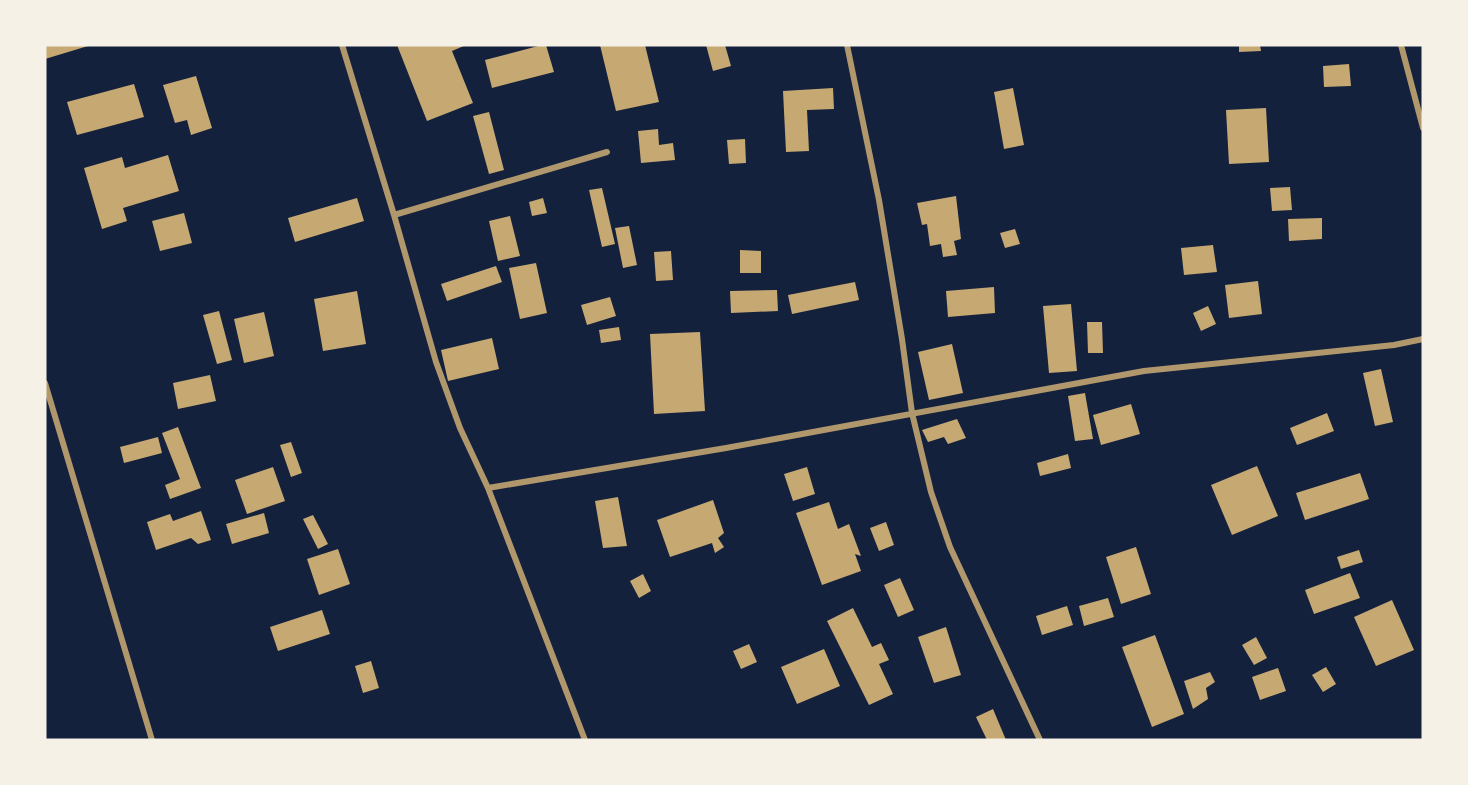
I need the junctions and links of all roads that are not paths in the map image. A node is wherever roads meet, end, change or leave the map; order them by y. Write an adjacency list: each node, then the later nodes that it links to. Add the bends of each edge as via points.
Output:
1 (342, 45): 6 (street)
2 (847, 45): 9 (street, via 879,200)
3 (1401, 45): 4 (street)
4 (1423, 128)
5 (607, 152): 6 (street)
6 (394, 215): 10 (street, via 436,362)
7 (1423, 339): 9 (street, via 1144,371)
8 (45, 383): 11 (street)
9 (912, 413): 10 (street); 13 (street, via 931,492 950,547)
10 (488, 488): 12 (street)
11 (152, 740)
12 (585, 740)
13 (1041, 740)

